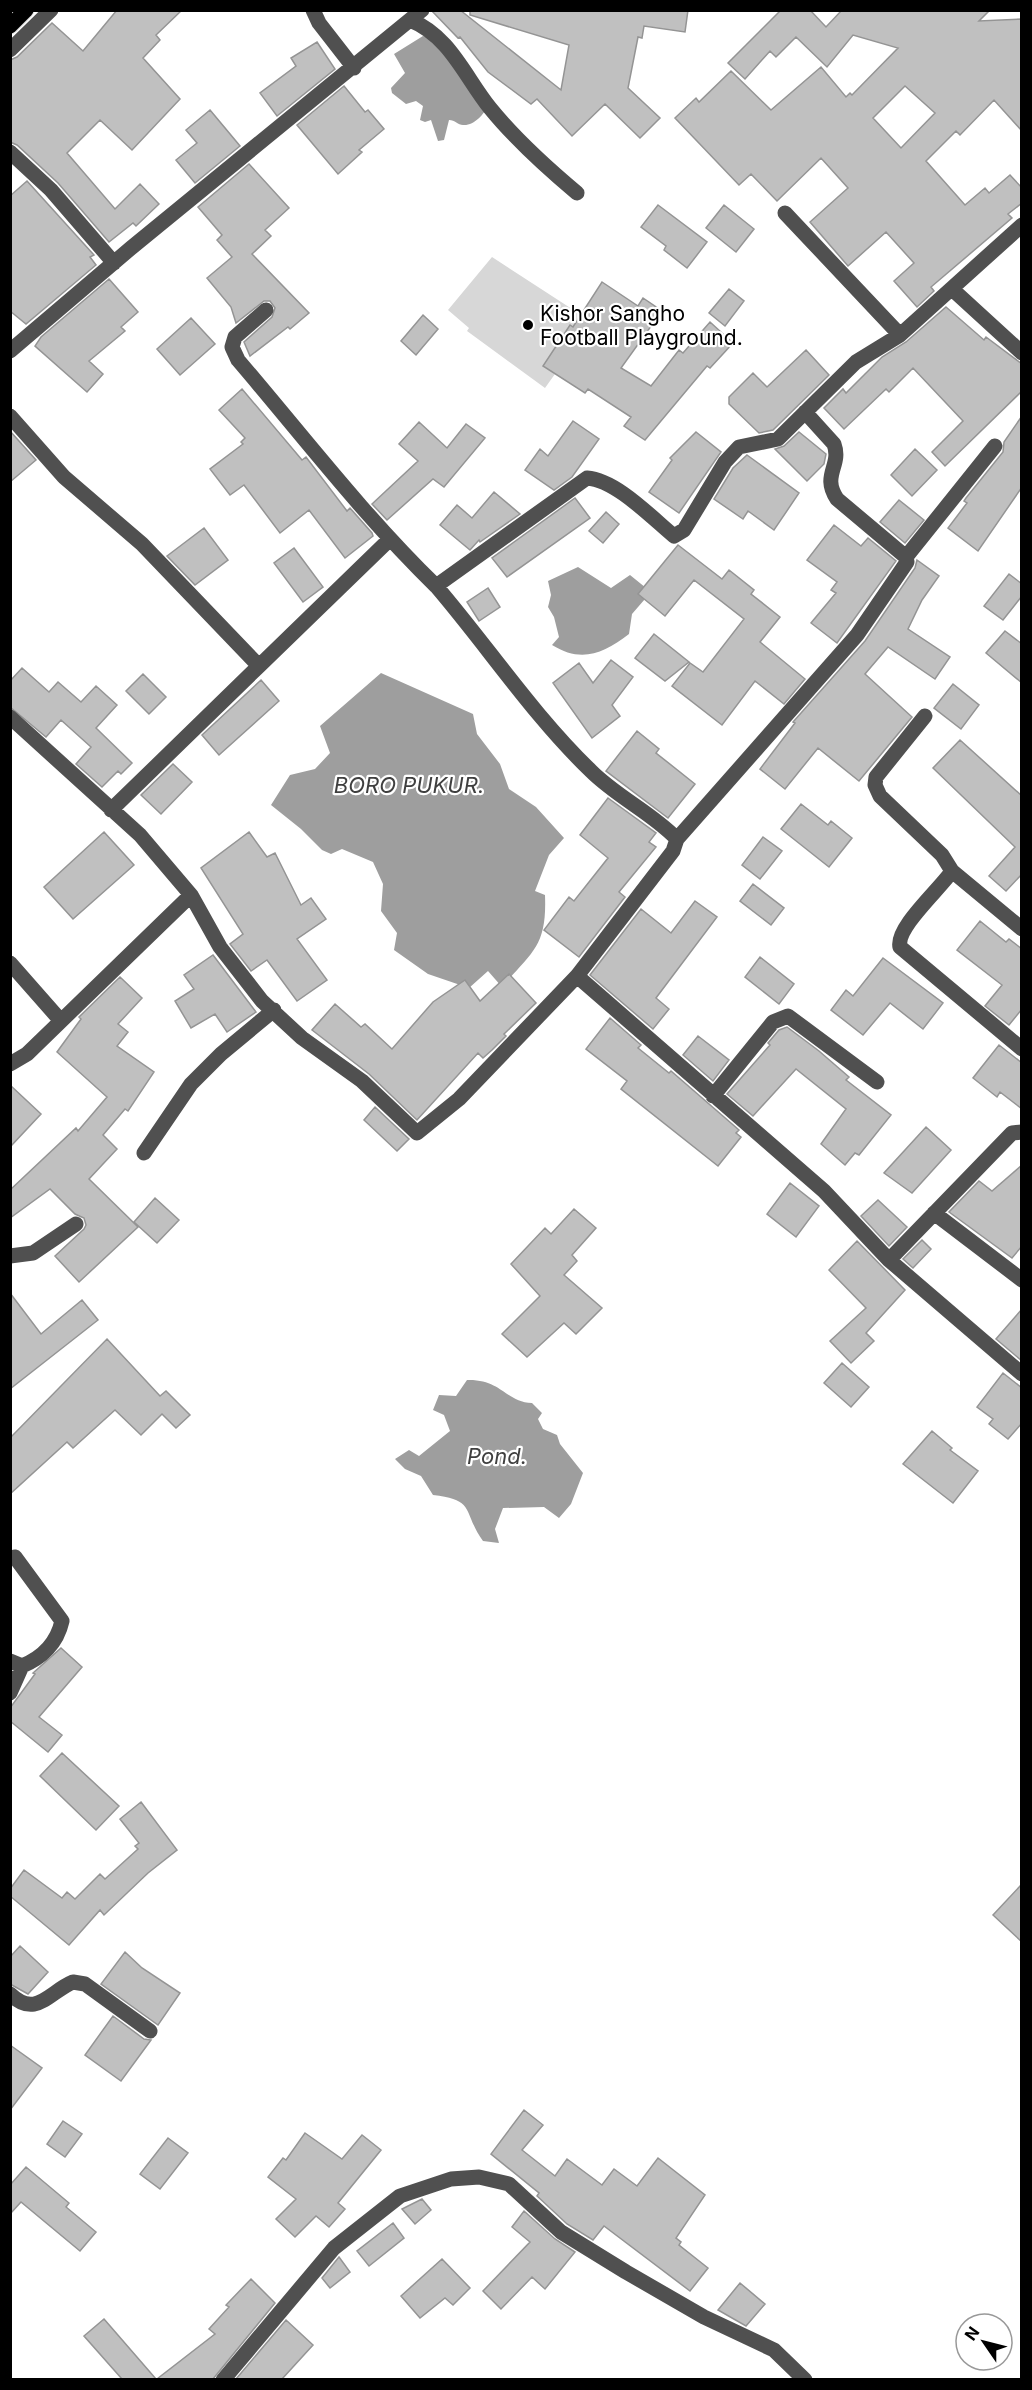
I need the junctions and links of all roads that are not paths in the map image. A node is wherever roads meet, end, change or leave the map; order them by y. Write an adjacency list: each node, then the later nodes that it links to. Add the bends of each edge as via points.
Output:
1 (27, 10): 5 (main road)
2 (51, 10): 6 (street)
3 (313, 10): 7 (street)
4 (416, 15): 7 (street); 9 (street, via 458,60 506,126)
5 (10, 26)
6 (10, 50)
7 (354, 68): 12 (street)
8 (10, 152): 12 (street, via 51,190)
9 (577, 193)
10 (784, 213): 15 (street)
11 (1022, 225): 13 (street)
12 (114, 262): 16 (street)
13 (952, 289): 15 (street); 17 (street)
14 (266, 310): 21 (street, via 235,337 232,347 237,360)
15 (900, 335): 18 (street, via 856,362)
16 (10, 351)
17 (1022, 353)
18 (805, 412): 22 (street, via 837,451 830,489); 23 (street, via 778,439 739,447 725,462 684,530 674,536 612,486 601,479 587,478)
19 (10, 416): 24 (street, via 64,477 142,544)
20 (995, 446): 22 (street)
21 (390, 539): 23 (street); 24 (street)
22 (906, 557): 28 (street, via 904,568 856,635)
23 (436, 586): 28 (street, via 486,645 531,709 585,765)
24 (259, 666): 27 (street)
25 (10, 717): 27 (street)
26 (926, 717): 29 (street, via 876,777 875,785 880,796 942,855)
27 (111, 810): 30 (street, via 140,835)
28 (677, 839): 33 (street, via 673,851)
29 (952, 871): 31 (street); 36 (street, via 904,929 900,947)
30 (191, 895): 34 (street, via 220,947 262,1001); 35 (street)
31 (1022, 929)
32 (10, 963): 35 (street)
33 (577, 976): 34 (street, via 459,1099 417,1133 362,1081 302,1038); 39 (street)
34 (274, 1010): 41 (street, via 191,1084)
35 (61, 1021): 37 (street, via 27,1054)
36 (1022, 1049)
37 (10, 1064)
38 (877, 1082): 39 (street, via 788,1016 773,1022)
39 (713, 1096): 45 (street, via 824,1191)
40 (1018, 1129): 42 (street)
41 (144, 1153)
42 (934, 1213): 45 (street); 46 (street)
43 (76, 1224): 44 (street, via 33,1253)
44 (10, 1256)
45 (889, 1260): 47 (street)
46 (1022, 1280)
47 (1022, 1374)
48 (15, 1557): 49 (street, via 62,1621 49,1648 32,1662)
49 (16, 1664): 50 (street)
50 (10, 1693)
51 (10, 1994): 52 (street, via 28,2006 73,1982 85,1984)
52 (150, 2031)
53 (223, 2379): 54 (street, via 326,2257 400,2196 451,2179 479,2177 509,2184 561,2232 704,2317 774,2350)
54 (805, 2379)

